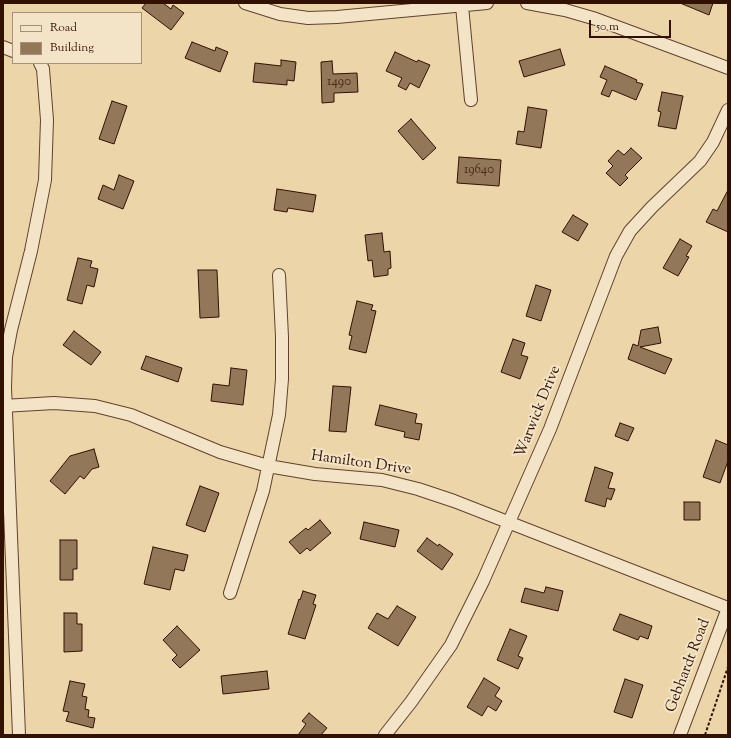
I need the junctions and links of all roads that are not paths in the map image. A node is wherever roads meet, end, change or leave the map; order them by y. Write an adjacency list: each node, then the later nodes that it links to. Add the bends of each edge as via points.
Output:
1 (245, 3): 5 (street, via 280,14 308,18)
2 (487, 3): 4 (street)
3 (527, 3): 7 (street, via 596,19)
4 (462, 6): 5 (street); 8 (street)
5 (378, 8)
6 (40, 64): 11 (street, via 47,120 45,180 6,357)
7 (728, 68)
8 (471, 100)
9 (728, 110): 13 (street, Warwick Drive, via 713,142 700,161 630,231 616,256 550,429)
10 (279, 275): 12 (street, via 282,379 279,415)
11 (4, 406): 12 (street, Hamilton Drive, via 54,403 95,406 131,415 220,452); 16 (street)
12 (268, 466): 13 (street, Hamilton Drive, via 315,474 382,480 418,489); 14 (street, via 263,491)
13 (509, 522): 15 (street, Hamilton Drive); 17 (street, Warwick Drive, via 451,645)
14 (230, 593)
15 (728, 608): 18 (street, Gebhardt Road)
16 (19, 735)
17 (385, 735)
18 (680, 735)

